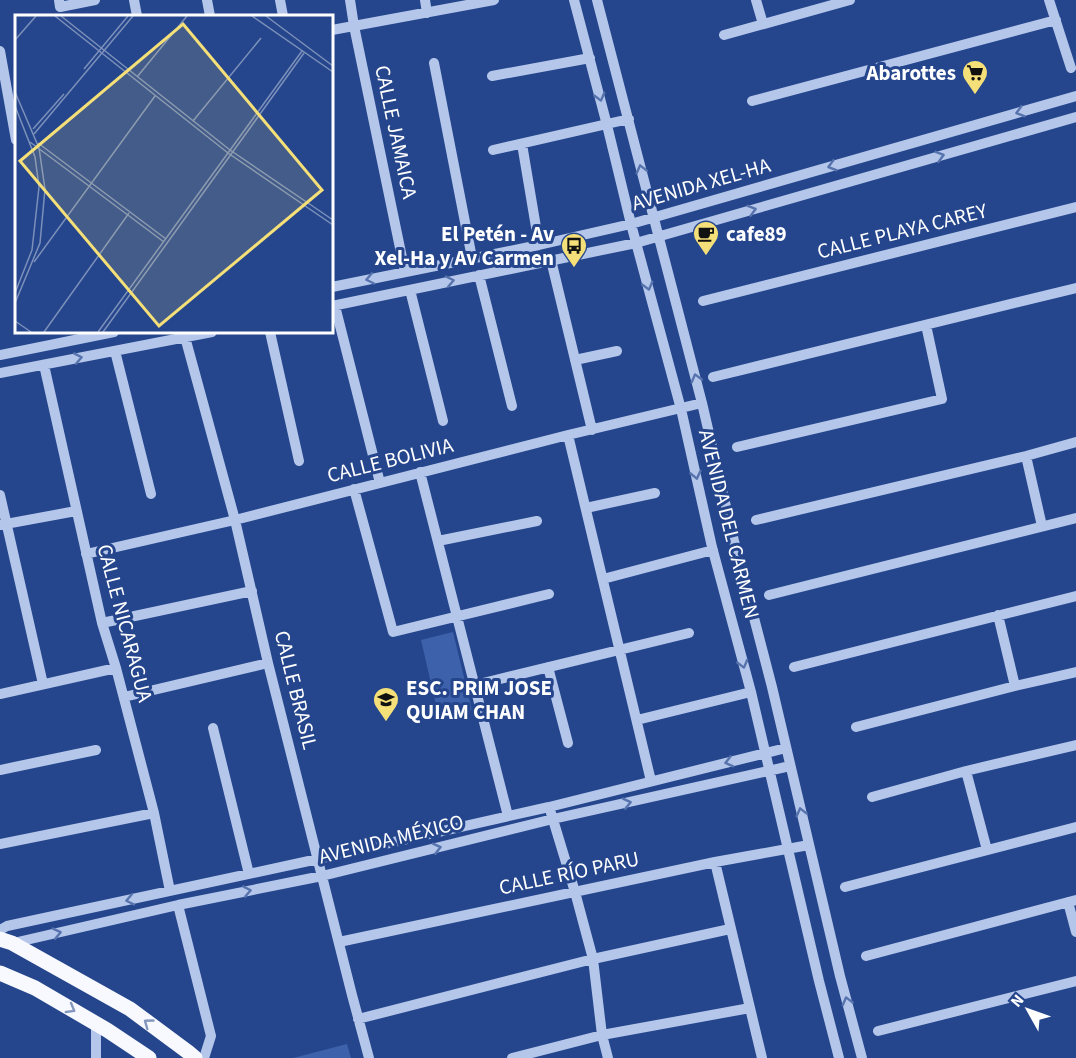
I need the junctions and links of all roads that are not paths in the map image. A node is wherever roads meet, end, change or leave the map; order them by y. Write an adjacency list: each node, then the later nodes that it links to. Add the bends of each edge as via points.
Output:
1 (95, 0): 13 (street)
2 (134, 0): 15 (street)
3 (207, 0): 16 (street)
4 (280, 0): 17 (street)
5 (350, 0): 20 (street, CALLE JAMAICA)
6 (425, 0): 14 (street)
7 (494, 0): 14 (street)
8 (574, 0): 24 (street, AVENIDA DEL CARMEN)
9 (597, 0): 32 (street, AVENIDA DEL CARMEN)
10 (756, 0): 19 (street)
11 (850, 0): 19 (street)
12 (1049, 0): 18 (street)
13 (60, 4)
14 (427, 13): 20 (street)
15 (137, 15)
16 (210, 15)
17 (283, 15)
18 (1056, 20): 26 (street); 30 (street)
19 (763, 24): 22 (street)
20 (354, 26): 21 (street); 45 (street, CALLE JAMAICA)
21 (333, 30)
22 (724, 34)
23 (0, 51): 28 (street)
24 (590, 58): 27 (street); 33 (street, AVENIDA DEL CARMEN, one-way to 33)
25 (434, 63): 43 (street)
26 (1071, 68)
27 (492, 76)
28 (8, 90): 34 (street)
29 (1076, 96): 38 (street, AVENIDA XEL-HA, one-way to 38)
30 (752, 101)
31 (1076, 117): 40 (street, AVENIDA XEL-HA, one-way to 31)
32 (629, 119): 33 (street); 38 (street, AVENIDA DEL CARMEN, one-way to 32)
33 (607, 125): 35 (street); 39 (street, AVENIDA DEL CARMEN)
34 (15, 134)
35 (522, 144): 36 (street); 42 (street)
36 (493, 150)
37 (1076, 207): 50 (street, CALLE PLAYA CAREY)
38 (654, 218): 39 (street, AVENIDA XEL-HA); 40 (street, AVENIDA DEL CARMEN)
39 (631, 224): 41 (street, AVENIDA DEL CARMEN); 42 (street, AVENIDA XEL-HA)
40 (658, 237): 41 (street, AVENIDA XEL-HA); 65 (street, AVENIDA DEL CARMEN, one-way to 40)
41 (636, 243): 44 (street, AVENIDA XEL-HA); 67 (street, AVENIDA DEL CARMEN, one-way to 67)
42 (539, 245): 43 (street, AVENIDA XEL-HA)
43 (472, 258): 45 (street, AVENIDA XEL-HA)
44 (551, 260): 46 (street, AVENIDA XEL-HA); 61 (street)
45 (405, 272): 47 (street, AVENIDA XEL-HA, one-way to 47)
46 (479, 276): 49 (street, AVENIDA XEL-HA, one-way to 46); 66 (street)
47 (333, 287)
48 (1076, 288): 52 (street)
49 (411, 290): 51 (street, AVENIDA XEL-HA); 68 (street)
50 (703, 301)
51 (333, 306): 76 (street)
52 (926, 324): 64 (street); 72 (street, via 942,399)
53 (52, 333): 57 (street)
54 (109, 333): 57 (street)
55 (270, 333): 74 (street)
56 (186, 334): 58 (street); 84 (street, CALLE BRASIL)
57 (54, 344): 60 (street)
58 (115, 351): 62 (street, one-way to 58); 79 (street)
59 (617, 351): 61 (street)
60 (0, 355)
61 (575, 360): 69 (street)
62 (44, 365): 63 (street); 82 (street, CALLE NICARAGUA)
63 (0, 373)
64 (713, 377)
65 (702, 403): 67 (street, CALLE BOLIVIA); 118 (street, AVENIDA DEL CARMEN)
66 (512, 406)
67 (681, 409): 69 (street, CALLE BOLIVIA); 90 (street, AVENIDA DEL CARMEN, one-way to 90)
68 (443, 422)
69 (592, 430): 70 (street, CALLE BOLIVIA)
70 (568, 435): 75 (street, CALLE BOLIVIA); 81 (street)
71 (1076, 442): 73 (street)
72 (737, 447)
73 (1026, 456): 85 (street); 88 (street)
74 (298, 461)
75 (420, 472): 76 (street, CALLE BOLIVIA); 89 (street)
76 (380, 483): 77 (street, CALLE BOLIVIA)
77 (354, 489): 84 (street, CALLE BOLIVIA); 98 (street, via 393,632)
78 (655, 493): 81 (street)
79 (152, 494)
80 (0, 495): 87 (street)
81 (586, 508): 92 (street)
82 (76, 511): 87 (street); 91 (street, CALLE NICARAGUA)
83 (1076, 519): 88 (street)
84 (235, 520): 91 (street, CALLE BOLIVIA); 93 (street, CALLE BRASIL)
85 (756, 520)
86 (537, 521): 89 (street)
87 (3, 525): 107 (street)
88 (1042, 526): 95 (street)
89 (438, 541): 98 (street)
90 (713, 550): 92 (street); 110 (street, AVENIDA DEL CARMEN, one-way to 110)
91 (86, 554): 99 (street, CALLE NICARAGUA)
92 (603, 579): 101 (street)
93 (252, 591): 99 (street); 102 (street, CALLE BRASIL)
94 (549, 594): 98 (street)
95 (769, 596)
96 (1076, 596): 97 (street)
97 (998, 615): 105 (street); 109 (street)
98 (457, 616): 108 (street)
99 (102, 623): 104 (street, CALLE NICARAGUA)
100 (689, 633): 101 (street)
101 (620, 649): 103 (street); 113 (street)
102 (268, 663): 112 (street); 136 (street, CALLE BRASIL)
103 (548, 667): 108 (street); 116 (street)
104 (116, 668): 107 (street); 112 (street, CALLE NICARAGUA)
105 (794, 668)
106 (1076, 672): 109 (street)
107 (43, 684): 111 (street)
108 (474, 685): 129 (street)
109 (1015, 686): 114 (street)
110 (751, 692): 113 (street); 120 (street, AVENIDA DEL CARMEN)
111 (0, 694)
112 (124, 697): 128 (street, CALLE NICARAGUA)
113 (637, 720): 125 (street)
114 (856, 727)
115 (213, 728): 138 (street)
116 (568, 743)
117 (1076, 745): 123 (street)
118 (786, 748): 120 (street, AVENIDA MÉXICO); 121 (street, AVENIDA DEL CARMEN)
119 (96, 750): 122 (street)
120 (764, 753): 124 (street, AVENIDA DEL CARMEN); 125 (street, AVENIDA MÉXICO, one-way to 125)
121 (790, 766): 124 (street, AVENIDA MÉXICO); 133 (street, AVENIDA DEL CARMEN, one-way to 121)
122 (0, 770)
123 (966, 771): 126 (street); 135 (street)
124 (769, 772): 130 (street, AVENIDA MÉXICO, one-way to 124); 134 (street, AVENIDA DEL CARMEN)
125 (651, 781): 127 (street, AVENIDA MÉXICO)
126 (872, 797)
127 (549, 807): 129 (street, AVENIDA MÉXICO); 130 (street)
128 (154, 813): 132 (street); 141 (street, CALLE NICARAGUA)
129 (508, 816): 136 (street, AVENIDA MÉXICO)
130 (553, 819): 139 (street, AVENIDA MÉXICO, one-way to 130); 142 (street)
131 (1076, 827): 135 (street)
132 (0, 844)
133 (809, 845): 134 (street, CALLE RÍO PARU); 168 (street, AVENIDA DEL CARMEN, one-way to 133)
134 (788, 848): 137 (street, CALLE RÍO PARU); 167 (street, AVENIDA DEL CARMEN)
135 (987, 850): 140 (street)
136 (318, 860): 138 (street, AVENIDA MÉXICO); 139 (street, CALLE BRASIL)
137 (715, 862): 142 (street, CALLE RÍO PARU); 145 (street)
138 (249, 874): 141 (street, AVENIDA MÉXICO)
139 (322, 876): 144 (street, AVENIDA MÉXICO, one-way to 139); 148 (street, CALLE BRASIL)
140 (845, 887)
141 (170, 891): 146 (street, AVENIDA MÉXICO, one-way to 146)
142 (575, 892): 148 (street, CALLE RÍO PARU); 151 (street)
143 (1072, 901): 147 (street); 150 (street)
144 (178, 905): 149 (street, AVENIDA MÉXICO, one-way to 144); 162 (street, via 211,1036)
145 (730, 929): 151 (street); 154 (street)
146 (0, 930)
147 (1076, 932)
148 (339, 942): 155 (street, CALLE BRASIL)
149 (4, 943): 161 (main road, one-way to 149, via 130,1009)
150 (866, 956)
151 (592, 959): 155 (street); 158 (street)
152 (0, 973): 156 (main road, one-way to 156)
153 (1076, 981): 157 (street)
154 (750, 1008): 158 (street); 166 (street)
155 (358, 1019): 163 (street, CALLE BRASIL)
156 (96, 1023): 159 (street); 160 (main road)
157 (878, 1031)
158 (602, 1035): 164 (street); 165 (street)
159 (96, 1058)
160 (149, 1058)
161 (195, 1058)
162 (204, 1058)
163 (369, 1058)
164 (512, 1058)
165 (608, 1058)
166 (762, 1058)
167 (839, 1058)
168 (862, 1058)

